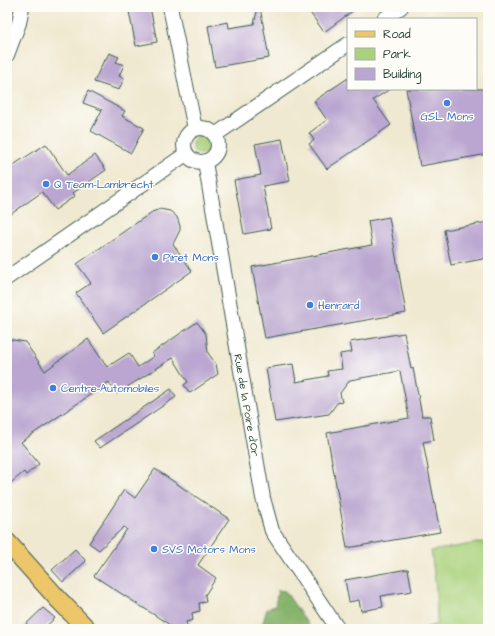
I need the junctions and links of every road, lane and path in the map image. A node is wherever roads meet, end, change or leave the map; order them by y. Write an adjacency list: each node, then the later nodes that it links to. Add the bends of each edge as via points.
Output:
1 (22, 7): 6 (street)
2 (170, 7): 7 (street)
3 (402, 7): 4 (street)
4 (386, 18)
5 (347, 45): 8 (street)
6 (7, 55)
7 (195, 129): 8 (street, via 206,129); 9 (street, via 184,139)
8 (215, 135): 10 (street, via 217,152)
9 (186, 154): 10 (street, via 194,162); 11 (street)
10 (205, 162): 14 (street, Rue de la Poire d'Or, via 263,498 272,531)
11 (7, 278)
12 (7, 542): 13 (main road)
13 (88, 629)
14 (338, 629)

